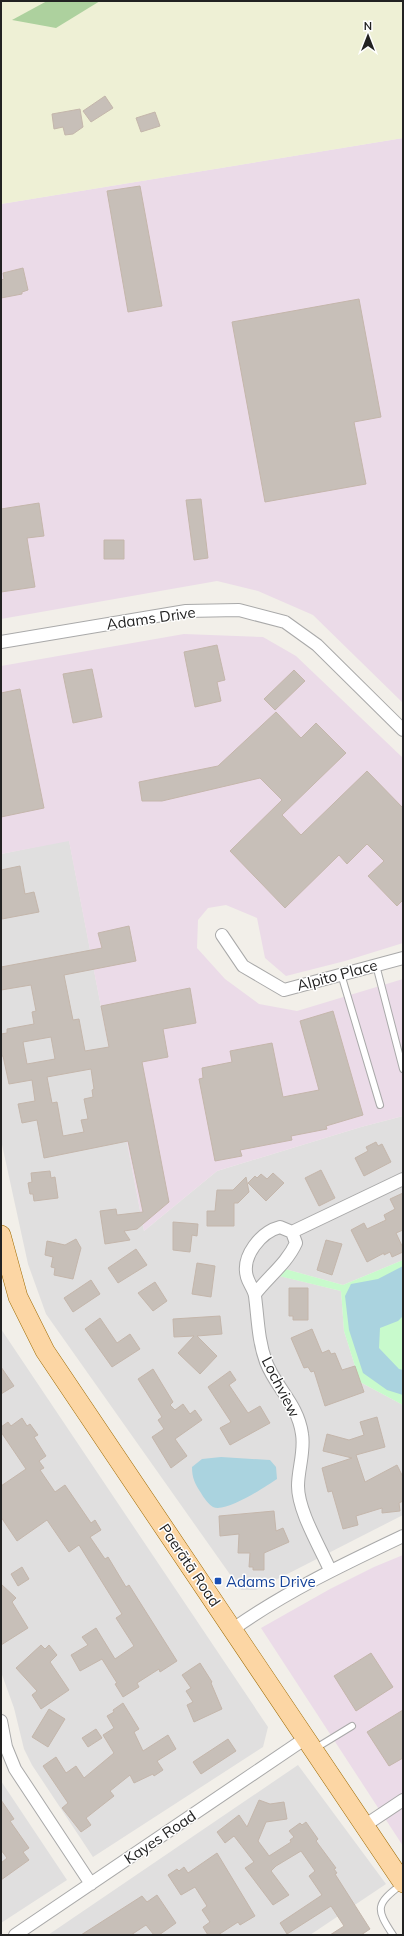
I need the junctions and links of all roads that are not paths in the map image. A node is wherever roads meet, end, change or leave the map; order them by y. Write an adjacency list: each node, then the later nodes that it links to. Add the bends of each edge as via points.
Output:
1 (1, 642): 2 (street, Adams Drive, via 186,611 239,610 285,622 316,645)
2 (403, 730)
3 (222, 935): 6 (street, Alpito Place, via 243,966 284,990)
4 (403, 958): 5 (street, Alpito Place)
5 (376, 965): 6 (street, Alpito Place); 7 (lane)
6 (341, 974): 8 (lane)
7 (403, 1069)
8 (380, 1105)
9 (403, 1179): 10 (street)
10 (292, 1232): 12 (street, via 296,1243 291,1255); 12 (street, Lochview, via 280,1227 270,1230 257,1242 246,1261 247,1276)
11 (1, 1235): 15 (main road, Paerātā Road, via 18,1297 45,1350)
12 (255, 1294): 14 (street, Lochview, via 259,1335 267,1363 295,1408 303,1435 298,1487 305,1517)
13 (403, 1536): 14 (street)
14 (330, 1570): 15 (street)
15 (233, 1629): 18 (main road, Paerātā Road)
16 (1, 1721): 22 (street, via 6,1747 15,1769)
17 (352, 1726): 18 (lane)
18 (309, 1744): 20 (main road, Paerātā Road); 22 (street, Kayes Road)
19 (403, 1800): 20 (street)
20 (364, 1826): 21 (main road, Paerātā Road)
21 (403, 1883): 24 (lane, via 386,1896 380,1909)
22 (91, 1884): 23 (street, Kayes Road)
23 (15, 1935)
24 (393, 1935)

